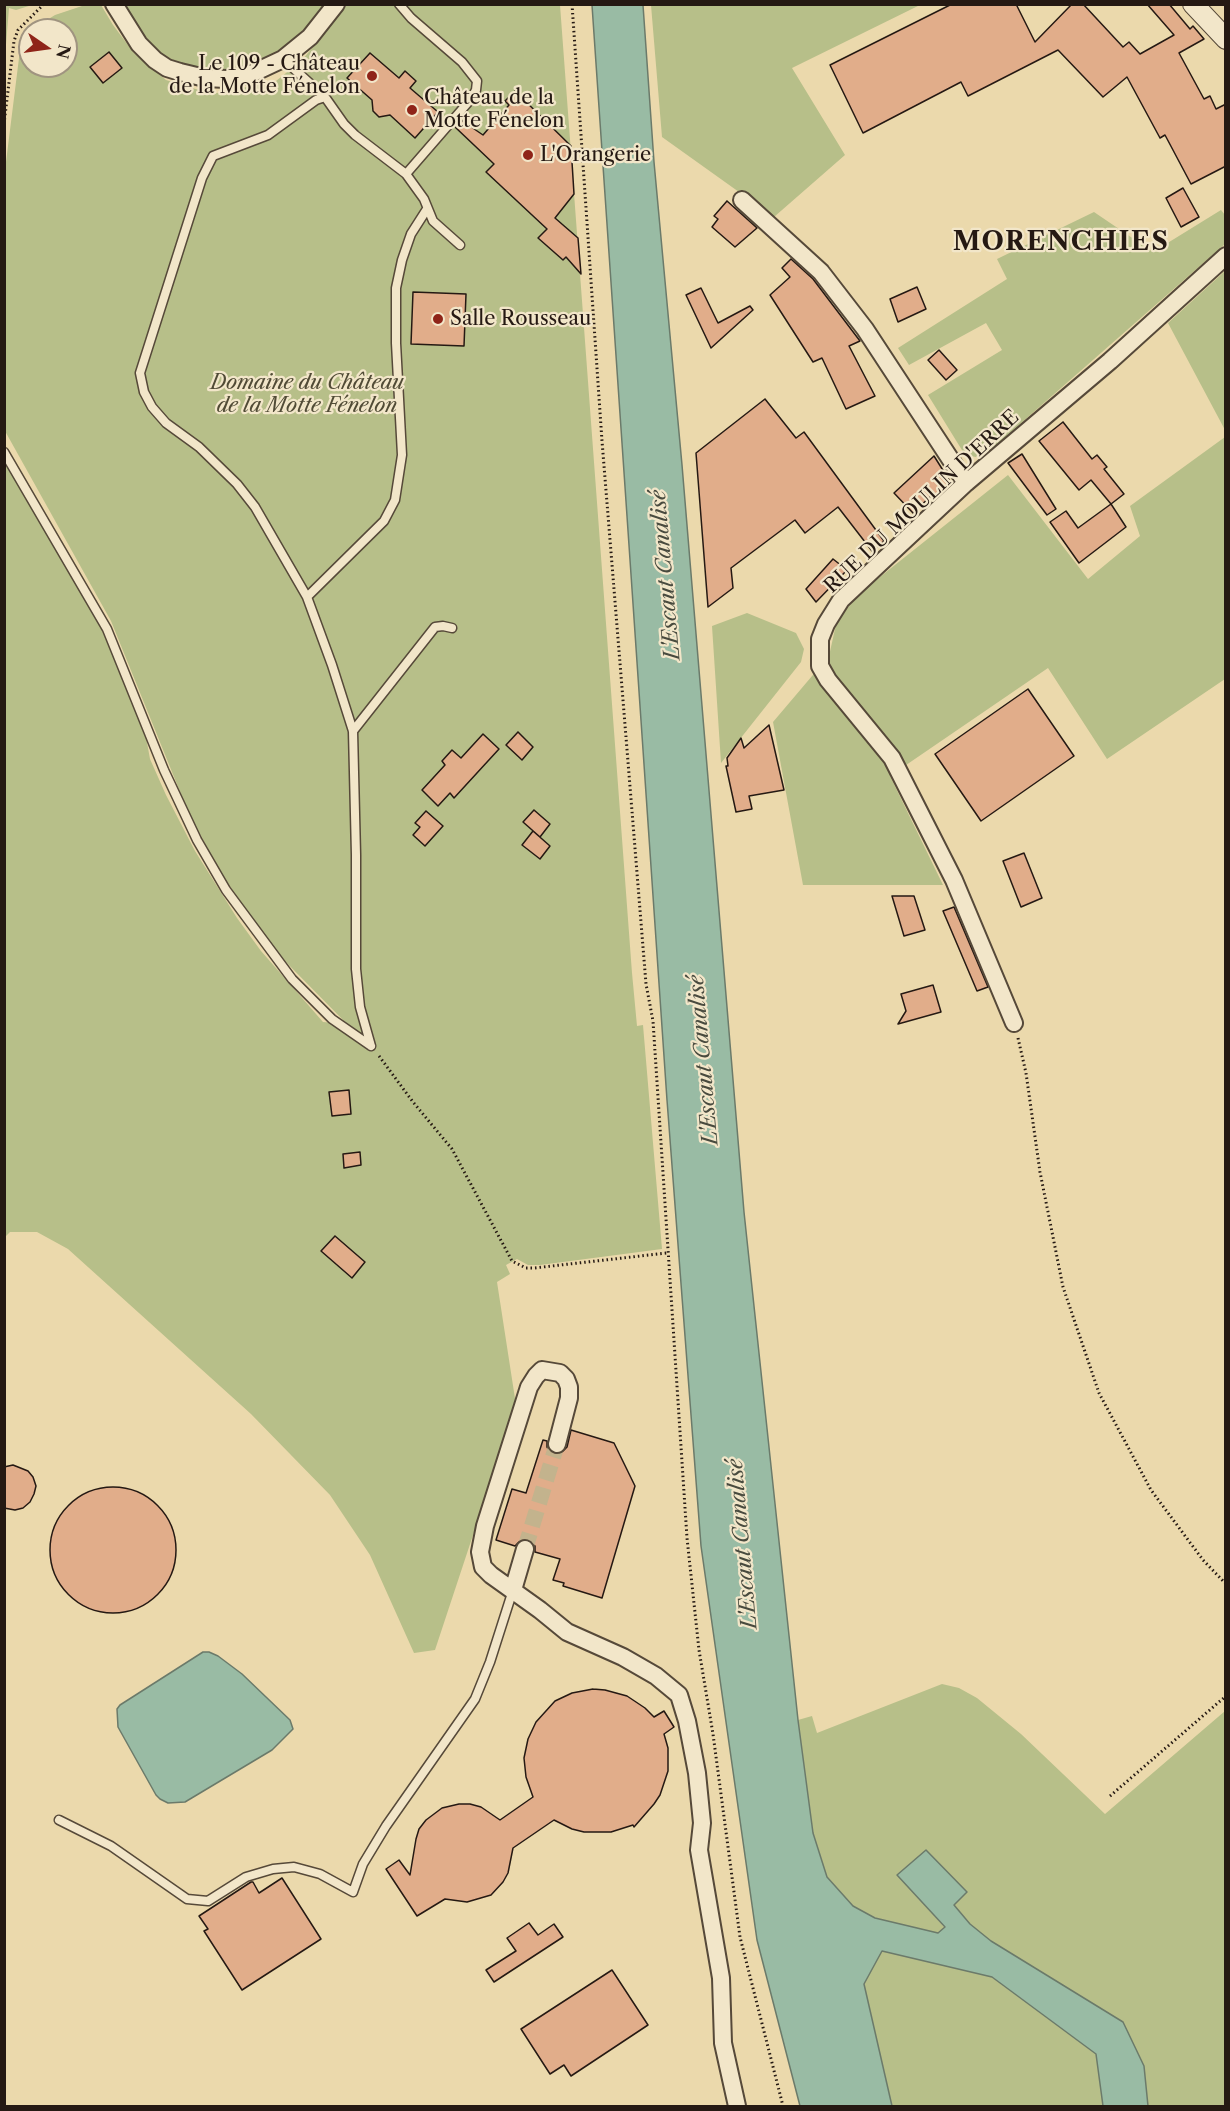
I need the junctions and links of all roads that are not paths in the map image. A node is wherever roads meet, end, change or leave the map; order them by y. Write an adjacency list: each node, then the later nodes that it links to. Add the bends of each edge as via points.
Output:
1 (114, 4): 6 (street, via 139,44 167,68 226,79 251,74)
2 (336, 4): 6 (street, via 310,37)
3 (399, 4): 8 (lane, via 477,81 471,99)
4 (1193, 4): 5 (street)
5 (1226, 39)
6 (283, 59): 7 (lane)
7 (325, 97): 8 (lane, via 355,135); 15 (lane, via 316,99 268,135 213,156 202,178 140,373 152,407 166,423 200,447 255,507)
8 (406, 174): 10 (lane)
9 (742, 200): 14 (street, via 821,272 864,329)
10 (428, 209): 11 (lane, via 433,221); 15 (lane, via 411,234 396,288 402,455 395,500 384,521)
11 (460, 245)
12 (1226, 255): 14 (street, RUE DU MOULIN D'ERRE, via 1110,361)
13 (4, 452): 17 (lane, via 107,629 164,770 226,890 292,980 332,1019 371,1046 360,1007 356,969)
14 (966, 483): 18 (street, RUE DU MOULIN D'ERRE, via 842,600 820,639 820,666 892,758 954,880)
15 (307, 597): 17 (lane)
16 (453, 628): 17 (lane, via 435,627)
17 (353, 731)
18 (1014, 1023)
19 (557, 1444): 21 (street, via 569,1388 560,1373 542,1370 529,1387 480,1552 483,1567)
20 (525, 1549): 21 (street)
21 (513, 1590): 22 (lane, via 475,1699 386,1826 363,1864 353,1892 320,1874 294,1867 246,1876 208,1901 187,1899 111,1846); 23 (street, via 567,1632 623,1657 679,1695 697,1773 702,1823 699,1850 721,1978 723,2043)
22 (59, 1820)
23 (737, 2106)

